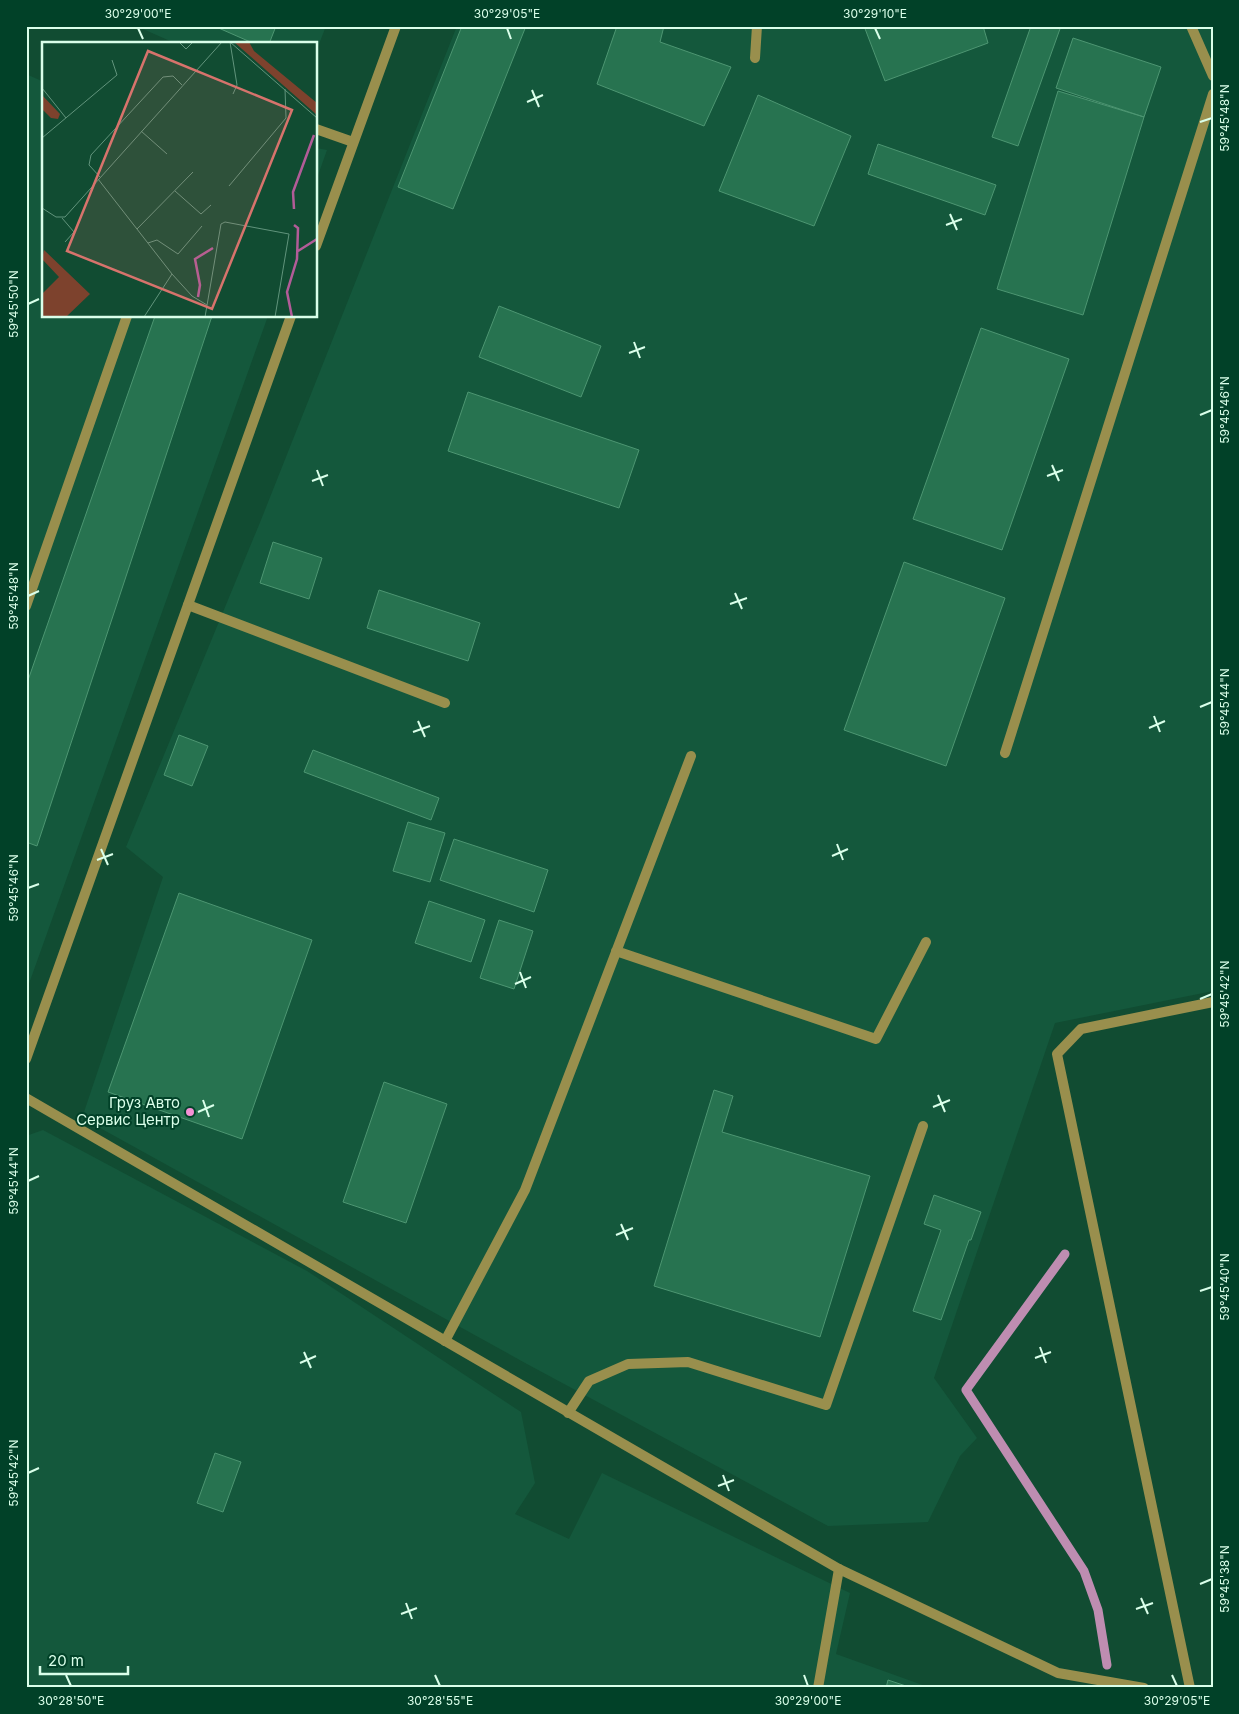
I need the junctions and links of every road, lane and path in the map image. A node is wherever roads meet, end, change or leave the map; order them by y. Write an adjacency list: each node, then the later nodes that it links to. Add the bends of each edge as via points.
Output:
1 (396, 26): 8 (street)
2 (757, 26): 4 (street)
3 (1191, 26): 5 (street)
4 (755, 58)
5 (1213, 76)
6 (1213, 94): 15 (street)
7 (318, 130): 8 (street)
8 (353, 142): 9 (street)
9 (318, 240)
10 (126, 318): 12 (street)
11 (290, 318): 13 (street)
12 (26, 606)
13 (188, 606): 14 (street); 20 (street)
14 (445, 703)
15 (1005, 753)
16 (691, 756): 18 (street)
17 (926, 942): 18 (street, via 876,1039)
18 (616, 951): 23 (street, via 525,1190)
19 (1213, 1002): 28 (street, via 1081,1029 1057,1054)
20 (26, 1059)
21 (26, 1098): 23 (street)
22 (923, 1126): 24 (street, via 826,1405 688,1362 628,1364 589,1382)
23 (445, 1341): 24 (street)
24 (568, 1412): 25 (street)
25 (839, 1569): 26 (street); 27 (street, via 1058,1673)
26 (818, 1688)
27 (1144, 1688)
28 (1190, 1688)

